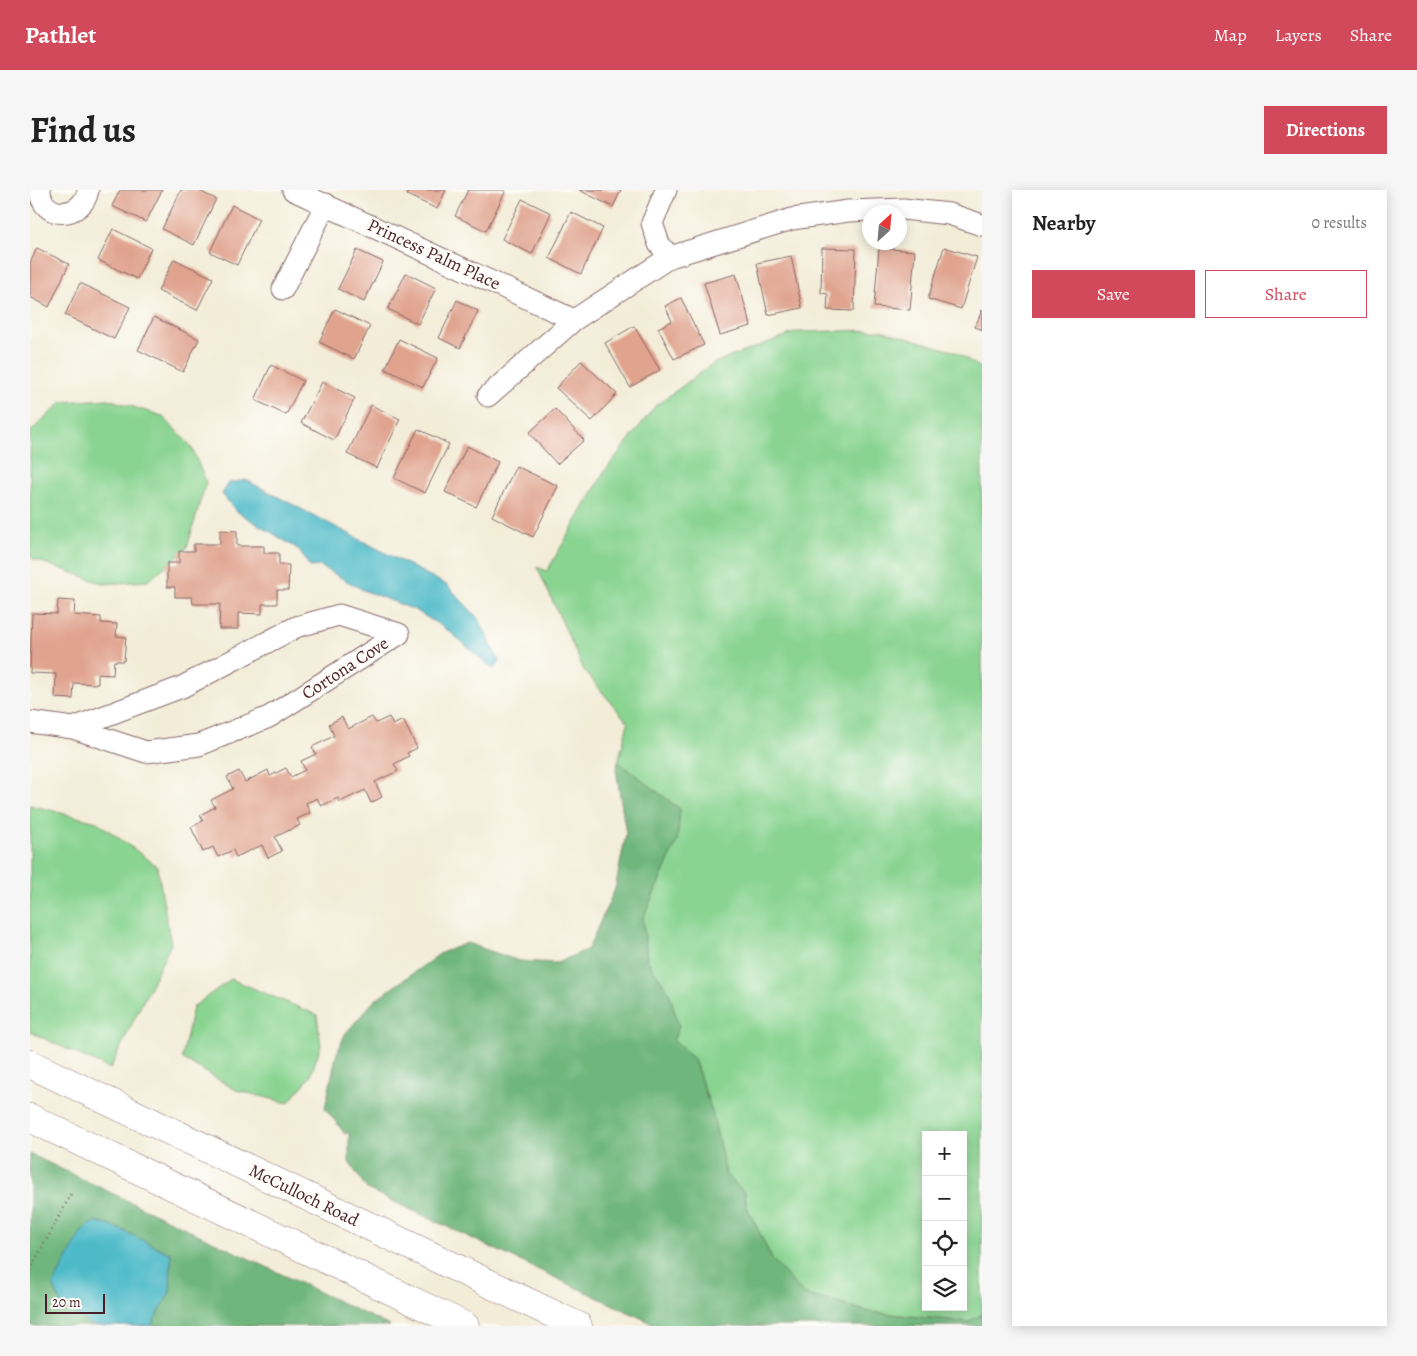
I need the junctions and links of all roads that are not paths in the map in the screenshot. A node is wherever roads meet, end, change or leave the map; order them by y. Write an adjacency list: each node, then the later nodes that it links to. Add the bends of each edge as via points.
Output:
1 (40, 190): 2 (street, via 48,207 62,213 82,205)
2 (88, 190)
3 (293, 190): 5 (street, Princess Palm Place)
4 (666, 190): 7 (street, via 652,223 660,244)
5 (326, 204): 8 (street); 9 (street, Princess Palm Place)
6 (982, 225): 7 (street, via 949,214 903,209 848,211 792,219)
7 (670, 257): 9 (street)
8 (283, 290)
9 (574, 320): 10 (street)
10 (488, 396)
11 (30, 722): 12 (street, Cortona Cove)
12 (73, 728): 12 (street, Cortona Cove, via 182,687 296,627 340,615 399,634 268,717 198,745 146,752)
13 (30, 1064): 16 (main road, McCulloch Road)
14 (30, 1118): 15 (main road)
15 (465, 1326)
16 (578, 1326)

